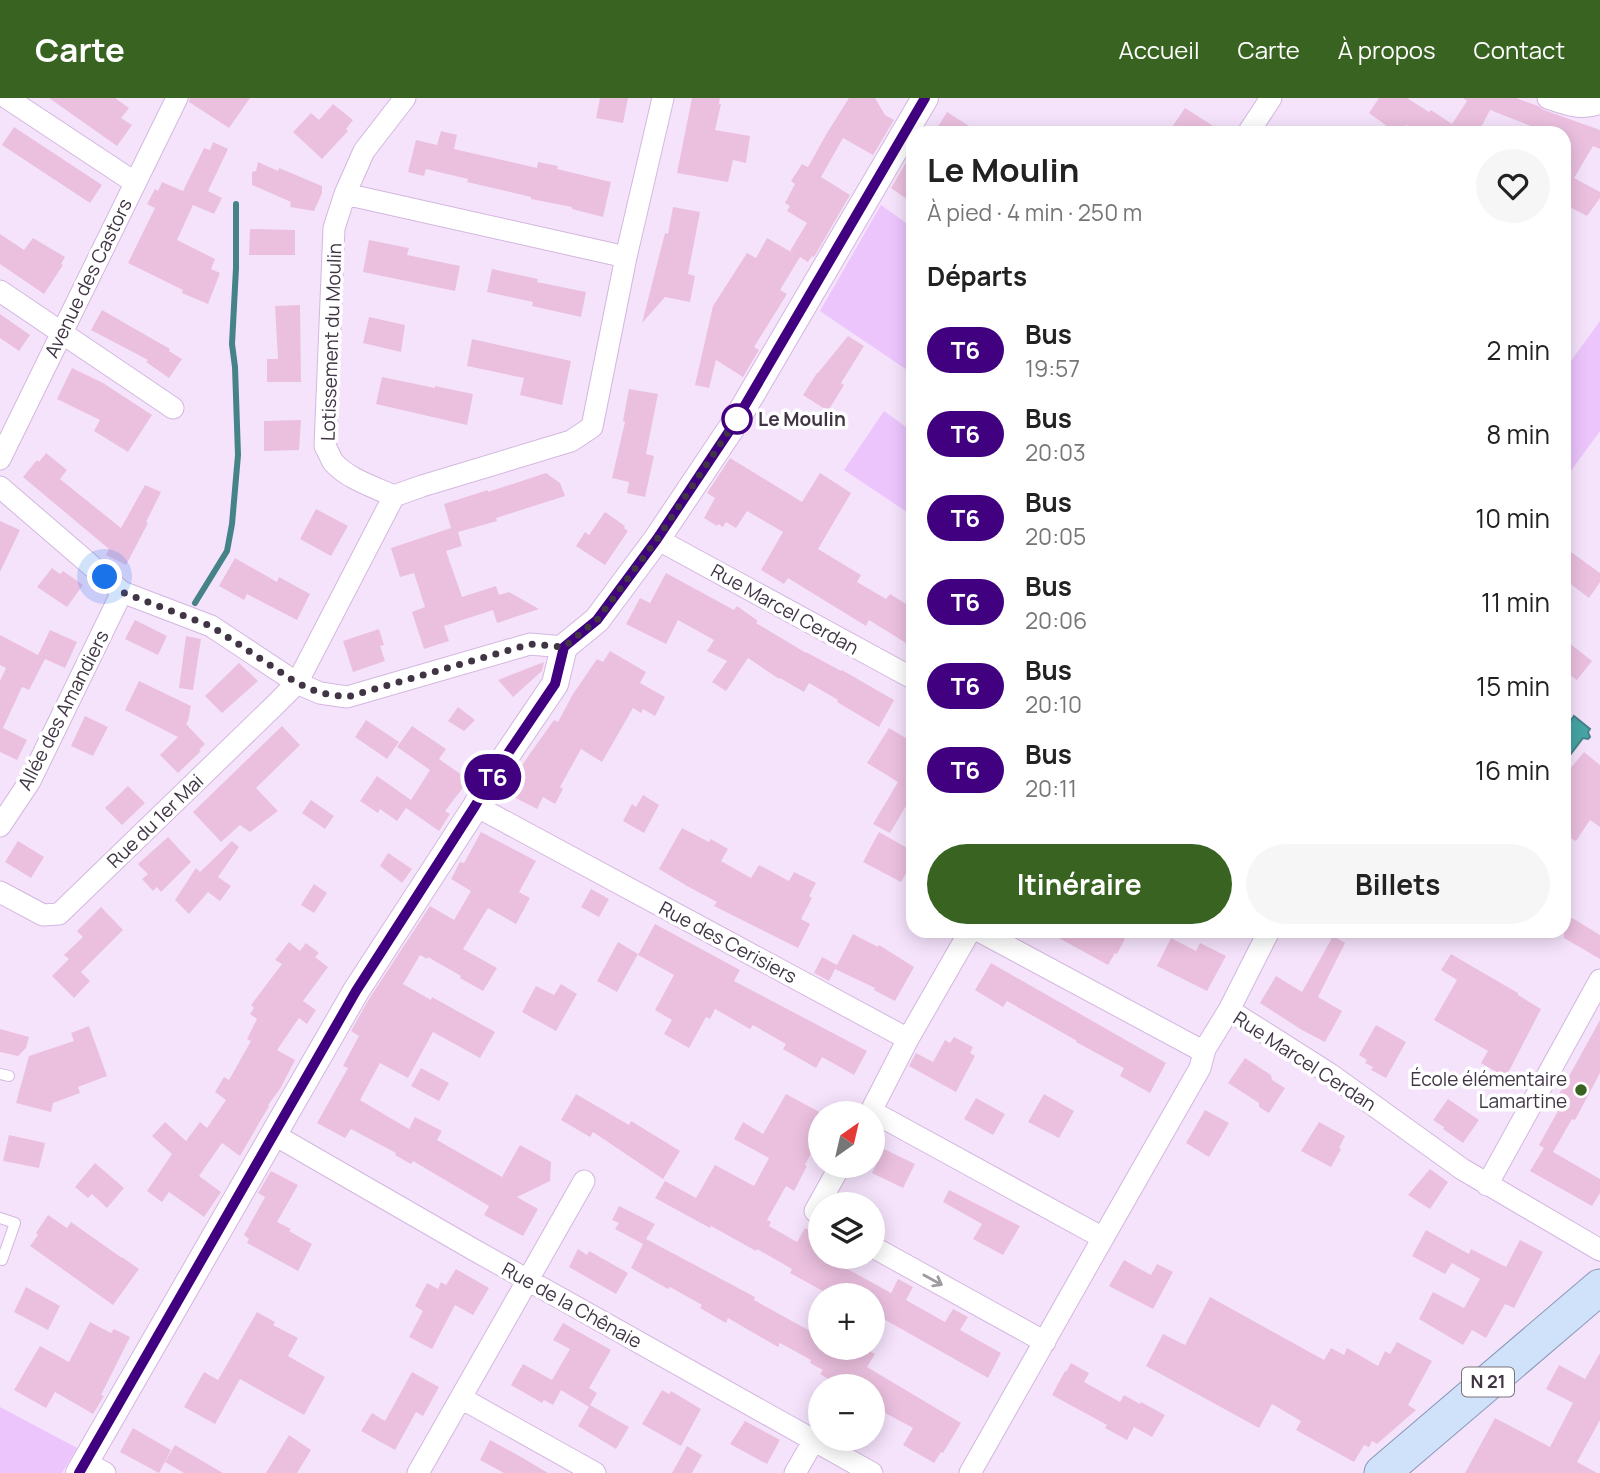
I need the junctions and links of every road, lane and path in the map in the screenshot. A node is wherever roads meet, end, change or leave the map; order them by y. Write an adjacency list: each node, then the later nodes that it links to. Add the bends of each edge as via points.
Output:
1 (6, 98): 12 (street)
2 (177, 98): 12 (street, Avenue des Castors)
3 (405, 98): 13 (street, Lotissement du Moulin, via 364,151)
4 (663, 98): 14 (street)
5 (925, 98): 9 (street)
6 (1271, 98): 10 (street)
7 (1548, 98): 8 (street, via 1579,108)
8 (1600, 103)
9 (909, 126)
10 (1253, 126)
11 (906, 130): 21 (street, via 734,424)
12 (134, 182): 16 (street, Avenue des Castors)
13 (345, 194): 14 (street); 20 (street, Lotissement du Moulin, via 334,228 325,446 343,470)
14 (626, 257): 20 (street, via 592,427 571,441)
15 (0, 291): 16 (street)
16 (62, 332): 17 (street); 18 (street, Avenue des Castors)
17 (173, 408)
18 (0, 458)
19 (0, 487): 22 (street)
20 (394, 496): 25 (street)
21 (657, 539): 23 (street, via 597,620); 24 (street, Rue Marcel Cerdan)
22 (122, 592): 25 (street, via 211,626); 27 (street, Allée des Amandiers, via 30,780)
23 (564, 647): 25 (street, via 530,644 347,697); 26 (street, via 555,684)
24 (906, 675)
25 (297, 683): 28 (street, Rue du 1er Mai, via 59,914 43,915)
26 (475, 806): 34 (street, Rue des Cerisiers); 38 (street, via 356,991)
27 (0, 827)
28 (0, 892)
29 (966, 938): 34 (street)
30 (992, 938): 35 (street)
31 (1265, 938): 33 (street)
32 (1600, 980): 40 (street)
33 (1228, 1010): 35 (street, Rue Marcel Cerdan); 40 (street, Rue Marcel Cerdan, via 1330,1074)
34 (908, 1039): 36 (street)
35 (1205, 1049): 42 (street, via 1200,1068)
36 (876, 1101)
37 (886, 1121): 42 (street)
38 (273, 1134): 46 (street, Rue de la Chênaie); 53 (street)
39 (584, 1181): 46 (street)
40 (1487, 1185): 43 (street, Rue Marcel Cerdan)
41 (0, 1218): 45 (lane, via 15,1223)
42 (1103, 1238): 48 (street)
43 (1600, 1250)
44 (885, 1254): 48 (street, one-way to 48)
45 (2, 1260)
46 (528, 1280): 49 (street); 50 (street, Rue de la Chênaie)
47 (1600, 1287): 59 (main road, N 21)
48 (1045, 1342): 58 (street)
49 (461, 1398): 54 (street); 55 (street)
50 (808, 1437)
51 (808, 1450): 56 (street)
52 (833, 1451): 57 (street, Rue de la Chênaie)
53 (89, 1469)
54 (418, 1473)
55 (595, 1473)
56 (795, 1473)
57 (872, 1473)
58 (970, 1473)
59 (1382, 1473)

